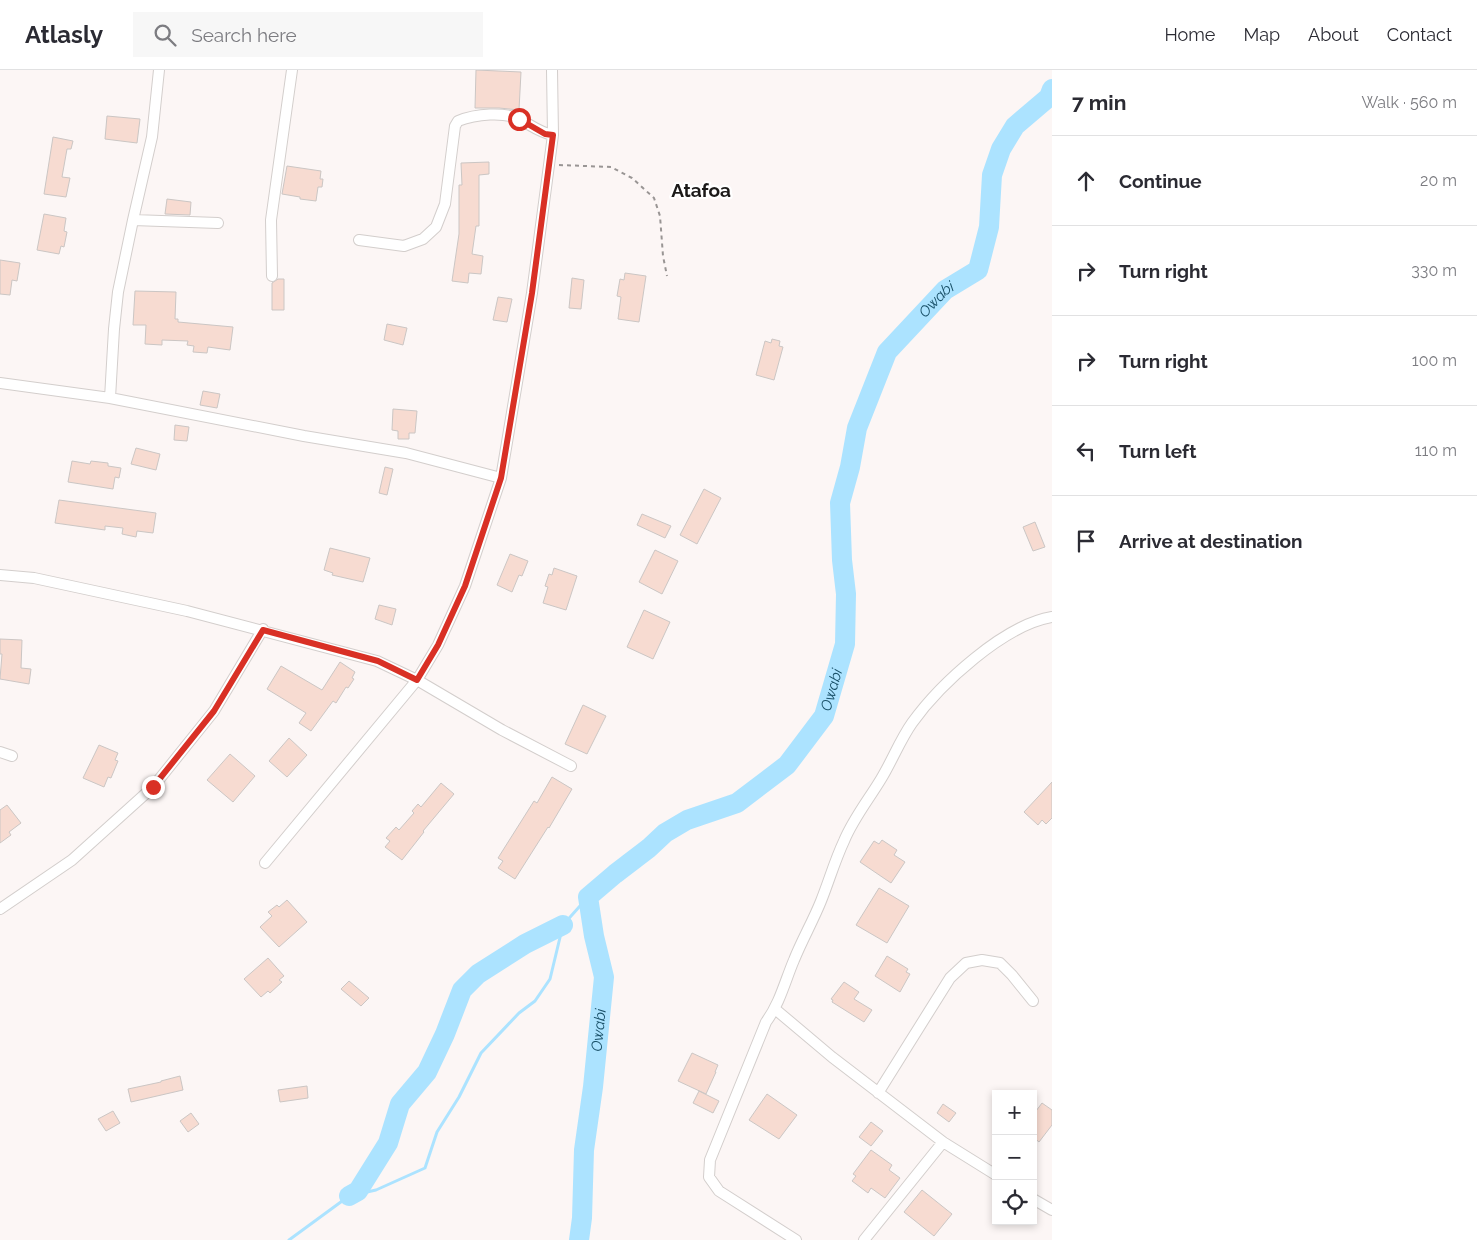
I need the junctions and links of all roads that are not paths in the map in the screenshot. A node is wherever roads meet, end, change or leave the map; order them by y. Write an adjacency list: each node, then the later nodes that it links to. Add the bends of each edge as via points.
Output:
1 (159, 70): 5 (street, via 152,137)
2 (292, 70): 8 (street, via 272,220)
3 (552, 70): 4 (street)
4 (553, 135): 7 (street, via 508,115 458,121 445,204 436,227 423,239 404,246); 11 (street, via 532,293)
5 (133, 220): 6 (street); 10 (street, via 118,292)
6 (218, 223)
7 (359, 240)
8 (272, 276)
9 (0, 383): 10 (street)
10 (110, 398): 11 (street, via 406,453)
11 (501, 478): 15 (street, via 465,586 438,645)
12 (0, 575): 14 (street, via 34,578 187,610)
13 (1052, 617): 22 (street, via 1033,623 986,649 927,704 911,724 844,839)
14 (263, 630): 15 (street, via 378,661); 20 (street, via 214,711 153,787 72,860)
15 (417, 680): 18 (street); 19 (street)
16 (0, 752): 17 (street)
17 (12, 756)
18 (572, 766)
19 (265, 863)
20 (0, 909)
21 (1033, 1001): 23 (street, via 1000,963 982,960 966,963 950,978)
22 (775, 1009): 23 (street); 28 (street, via 766,1022 713,1152 709,1177 719,1191)
23 (878, 1092): 24 (street)
24 (943, 1142): 25 (street); 29 (street)
25 (992, 1173)
26 (1037, 1201): 27 (street)
27 (1052, 1210)
28 (796, 1240)
29 (864, 1240)

